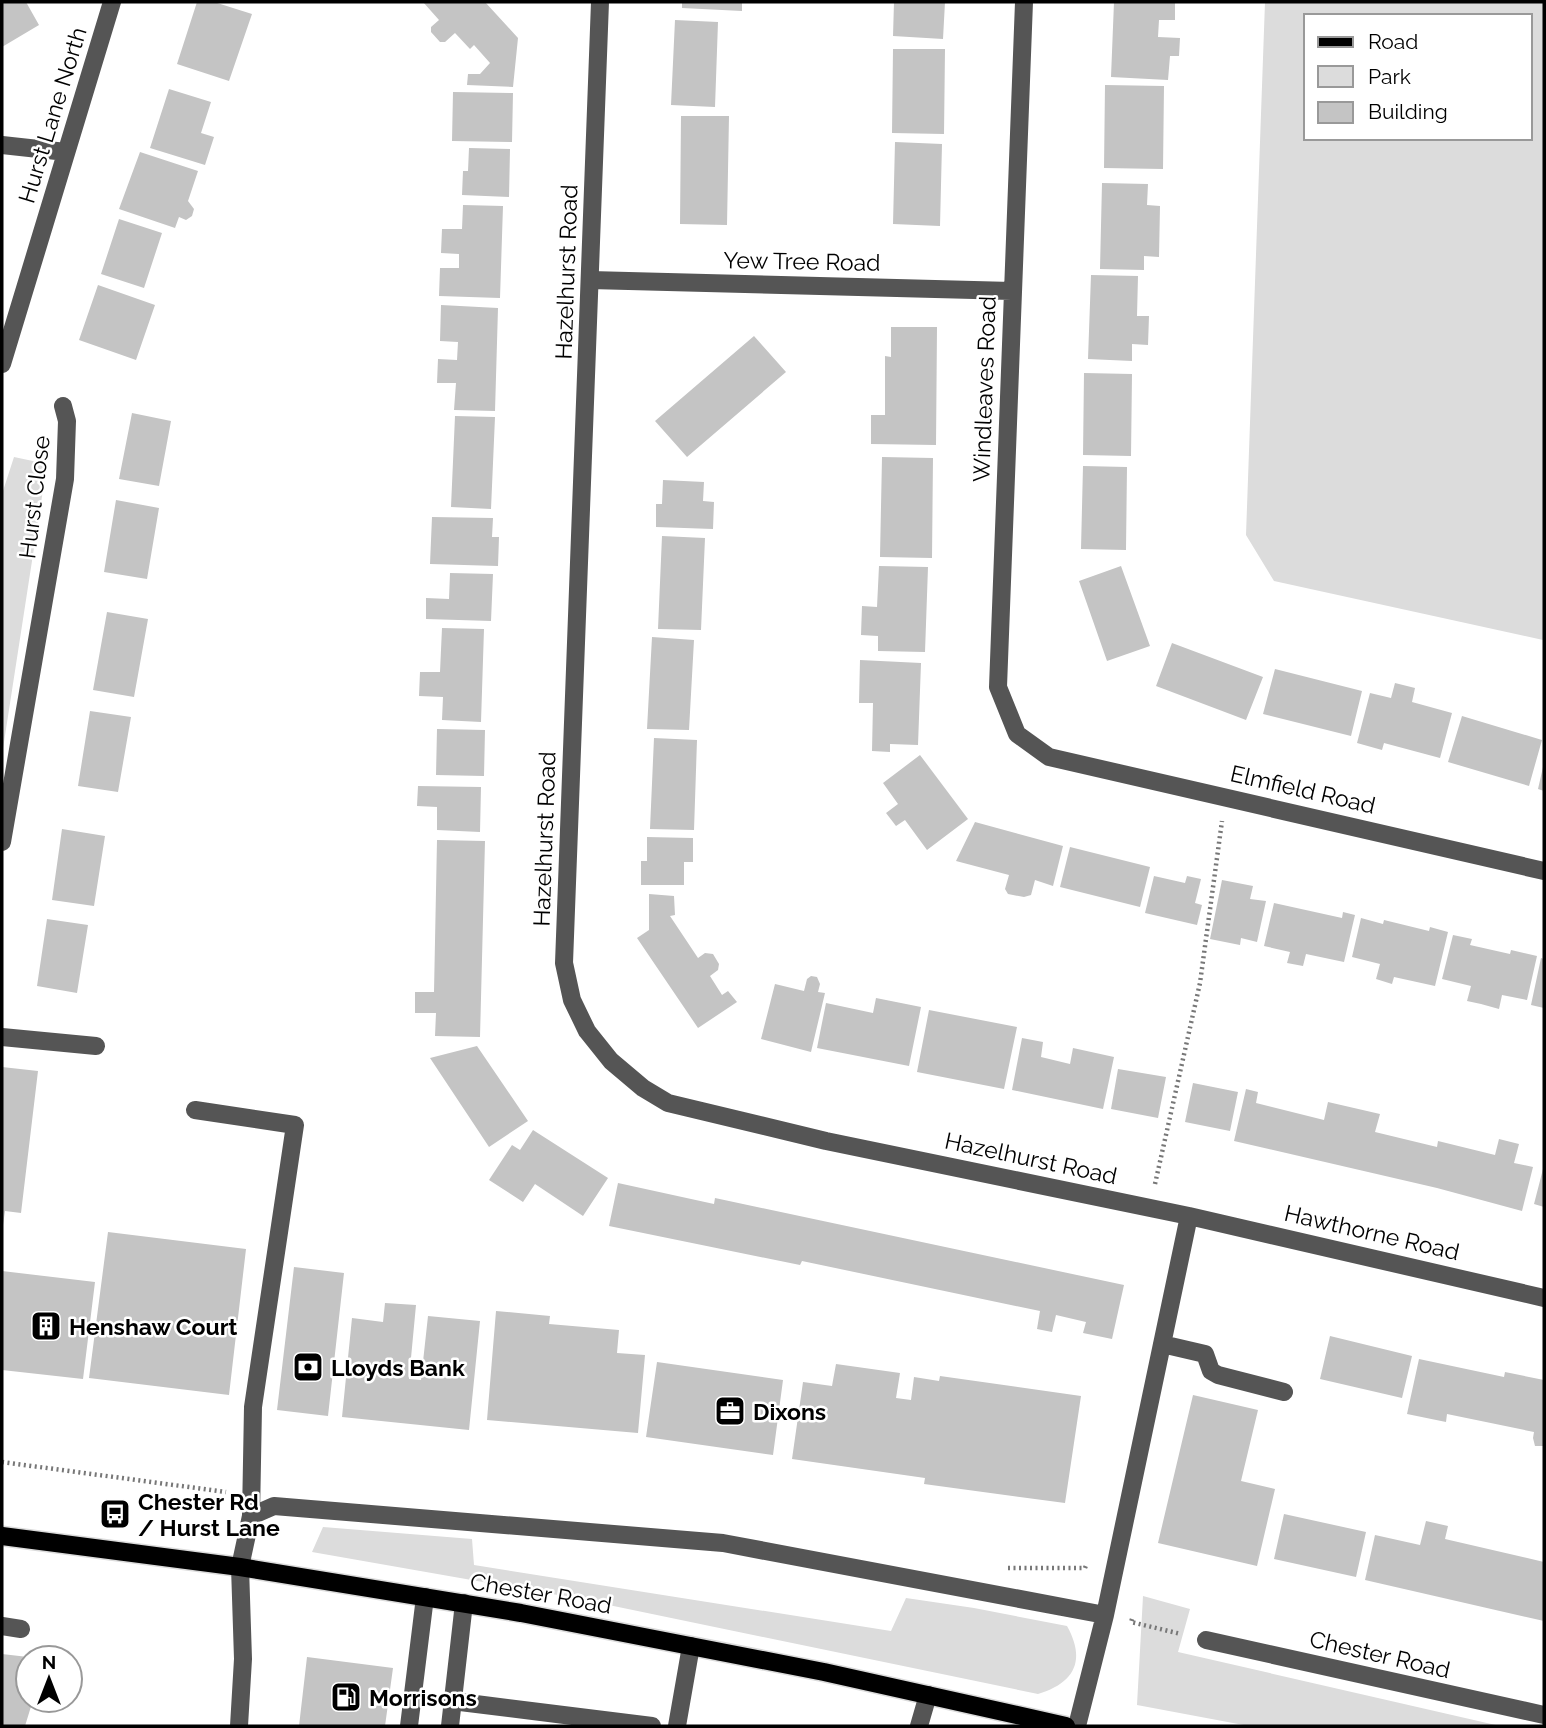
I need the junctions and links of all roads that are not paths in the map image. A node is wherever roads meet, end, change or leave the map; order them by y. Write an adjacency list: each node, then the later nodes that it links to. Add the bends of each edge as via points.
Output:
1 (112, 2): 5 (street, Hurst Lane North)
2 (600, 2): 6 (street, Hazelhurst Road)
3 (1024, 2): 7 (street, Windleaves Road)
4 (2, 145): 5 (street)
5 (66, 152): 8 (street, Hurst Lane North)
6 (590, 280): 7 (street, Yew Tree Road); 16 (street, Hazelhurst Road, via 564,963 572,1000 587,1031 611,1061 668,1103 826,1141)
7 (1012, 291): 10 (street, Windleaves Road, via 998,687 1017,734)
8 (2, 363)
9 (63, 406): 11 (street, Hurst Close, via 67,421 65,480)
10 (1049, 757): 12 (street, Elmfield Road)
11 (2, 842)
12 (1544, 872)
13 (2, 1037): 14 (street)
14 (96, 1046)
15 (195, 1110): 20 (street, via 295,1125 253,1407)
16 (1189, 1216): 17 (street, Hawthorne Road); 18 (street)
17 (1544, 1298)
18 (1162, 1345): 19 (street, via 1205,1354 1211,1371 1218,1375); 25 (street)
19 (1284, 1392)
20 (251, 1516): 22 (street); 25 (street, via 274,1506 723,1543)
21 (2, 1536): 22 (main road, Chester Road)
22 (240, 1567): 23 (main road, Chester Road); 33 (street, via 243,1659)
23 (425, 1597): 24 (main road, Chester Road); 34 (street)
24 (464, 1604): 29 (main road, Chester Road); 31 (street)
25 (1105, 1615): 40 (street)
26 (2, 1626): 27 (street)
27 (21, 1629)
28 (1206, 1640): 32 (street, Chester Road)
29 (691, 1646): 30 (main road, Chester Road); 37 (street)
30 (928, 1695): 38 (street); 39 (main road, Chester Road)
31 (452, 1701): 35 (street); 36 (street)
32 (1544, 1715)
33 (239, 1726)
34 (410, 1726)
35 (450, 1726)
36 (652, 1726)
37 (677, 1726)
38 (919, 1726)
39 (1066, 1726)
40 (1077, 1726)

